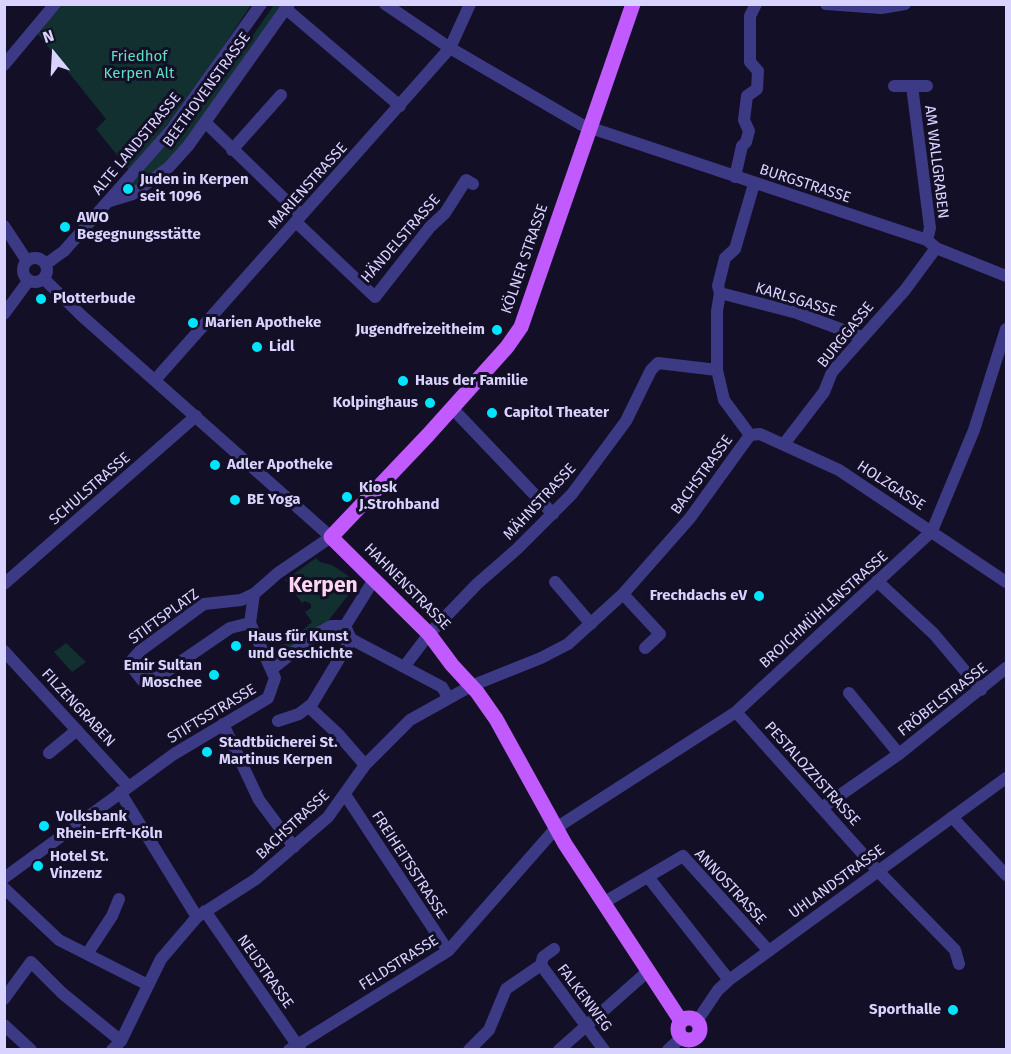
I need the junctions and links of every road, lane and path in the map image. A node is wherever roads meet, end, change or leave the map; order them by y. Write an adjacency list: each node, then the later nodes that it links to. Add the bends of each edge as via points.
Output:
1 (55, 4): 11 (street)
2 (261, 4): 23 (street, ALTE LANDSTRASSE, via 178,121)
3 (385, 4): 10 (street)
4 (470, 4): 10 (street, MARIENSTRASSE)
5 (633, 4): 18 (main road, KÖLNER STRASSE)
6 (756, 4): 20 (street, via 750,16 750,62 758,71 757,89 747,96 744,120 749,131)
7 (826, 4): 8 (street, via 881,8)
8 (905, 4)
9 (287, 6): 16 (street); 17 (street, BEETHOVENSTRASSE)
10 (450, 48): 16 (street, MARIENSTRASSE); 18 (street)
11 (4, 65)
12 (894, 86): 13 (street, AM WALLGRABEN)
13 (912, 86): 14 (street, AM WALLGRABEN); 26 (street, AM WALLGRABEN)
14 (927, 86)
15 (281, 95): 19 (street)
16 (400, 106): 24 (street, MARIENSTRASSE)
17 (205, 122): 19 (street); 23 (street, BEETHOVENSTRASSE, via 168,167 133,194)
18 (591, 127): 20 (street, BURGSTRASSE); 38 (main road, KÖLNER STRASSE, via 521,327)
19 (232, 150): 24 (street)
20 (735, 177): 22 (street, BURGSTRASSE)
21 (472, 184): 24 (street, HÄNDELSTRASSE, via 466,180 445,213 430,226 375,297)
22 (754, 184): 26 (street, BURGSTRASSE); 32 (street, BACHSTRASSE, via 735,249 725,258)
23 (110, 201): 28 (street, ALTE LANDSTRASSE, via 64,251)
24 (298, 219): 37 (street, MARIENSTRASSE)
25 (4, 226): 27 (street)
26 (931, 244): 29 (street, BURGSTRASSE); 35 (street, BURGGASSE, via 906,290)
27 (27, 261): 28 (street, via 38,258); 31 (street, via 23,271)
28 (46, 264): 30 (street)
29 (1006, 275)
30 (44, 279): 31 (street); 37 (street, HAHNENSTRASSE)
31 (29, 280): 33 (street)
32 (720, 293): 35 (street, KARLSGASSE, via 797,313); 36 (street, BACHSTRASSE)
33 (4, 314)
34 (1006, 329): 43 (street, BROICHMÜHLENSTRASSE, via 974,430)
35 (862, 337): 41 (street, BURGGASSE, via 832,372 824,392)
36 (717, 370): 40 (street, BACHSTRASSE, via 724,400); 42 (street, MÄHNSTRASSE, via 658,363 626,420)
37 (155, 380): 39 (street, HAHNENSTRASSE)
38 (452, 408): 42 (street); 44 (main road, KÖLNER STRASSE)
39 (196, 416): 44 (street, HAHNENSTRASSE); 49 (street, SCHULSTRASSE)
40 (750, 435): 41 (street, HOLZGASSE, via 760,434); 51 (street, BACHSTRASSE, via 690,518)
41 (783, 444): 43 (street, HOLZGASSE, via 840,470)
42 (553, 514): 55 (street, MÄHNSTRASSE)
43 (933, 531): 46 (street, BROICHMÜHLENSTRASSE); 48 (street, HOLZGASSE)
44 (331, 537): 45 (main road, HAHNENSTRASSE); 50 (street)
45 (373, 581): 54 (street); 55 (main road, HAHNENSTRASSE)
46 (877, 581): 63 (street, via 934,634); 67 (street, BROICHMÜHLENSTRASSE)
47 (555, 582): 53 (street)
48 (1006, 582)
49 (4, 584)
50 (254, 594): 52 (street); 52 (street, STIFTSPLATZ, via 241,600 204,604 140,651 132,660 132,667 142,680 157,678 230,628)
51 (623, 594): 53 (street, BACHSTRASSE); 57 (street, via 660,634)
52 (250, 622): 61 (street)
53 (591, 624): 62 (street, BACHSTRASSE, via 568,644 541,658)
54 (345, 626): 56 (street); 61 (street, via 331,626)
55 (429, 634): 59 (street, MÄHNSTRASSE); 62 (main road, HAHNENSTRASSE)
56 (351, 639): 59 (street); 66 (street)
57 (645, 648)
58 (4, 651): 70 (street, FILZENGRABEN)
59 (404, 667): 65 (street, via 442,687)
60 (1006, 668): 63 (street, FRÖBELSTRASSE)
61 (272, 669): 69 (street, STIFTSSTRASSE, via 274,682 268,698)
62 (471, 686): 65 (street, BACHSTRASSE); 79 (main road, HAHNENSTRASSE, via 496,719)
63 (981, 690): 72 (street, FRÖBELSTRASSE)
64 (849, 693): 72 (street, FRÖBELSTRASSE)
65 (448, 697): 73 (street, BACHSTRASSE, via 410,720)
66 (309, 707): 68 (street); 73 (street)
67 (736, 712): 77 (street, PESTALOZZISTRASSE); 79 (street, BROICHMÜHLENSTRASSE)
68 (278, 721)
69 (223, 724): 75 (street, STIFTSSTRASSE); 80 (street, via 259,800)
70 (77, 730): 71 (street); 75 (street, FILZENGRABEN)
71 (49, 753)
72 (898, 754): 77 (street, FRÖBELSTRASSE)
73 (365, 765): 76 (street, BACHSTRASSE)
74 (1006, 778): 78 (street, UHLANDSTRASSE)
75 (124, 789): 84 (street, STIFTSSTRASSE); 88 (street, NEUSTRASSE)
76 (346, 796): 80 (street, BACHSTRASSE); 90 (street, FREIHEITSSTRASSE)
77 (823, 807): 81 (street, PESTALOZZISTRASSE)
78 (952, 817): 81 (street, UHLANDSTRASSE); 82 (street)
79 (556, 828): 87 (main road, HAHNENSTRASSE); 90 (street, FELDSTRASSE)
80 (294, 847): 88 (street, BACHSTRASSE, via 256,879)
81 (878, 871): 91 (street, UHLANDSTRASSE); 93 (street, PESTALOZZISTRASSE, via 955,950)
82 (1006, 875)
83 (648, 877): 87 (street, ANNOSTRASSE); 91 (street, ANNOSTRASSE, via 683,856); 96 (street)
84 (4, 878)
85 (4, 888): 92 (street, via 51,934)
86 (119, 899): 92 (street)
87 (603, 903): 95 (main road, HAHNENSTRASSE)
88 (201, 914): 97 (street, BACHSTRASSE, via 161,959); 105 (street, NEUSTRASSE)
89 (554, 949): 94 (street, FALKENWEG, via 543,957)
90 (448, 951): 105 (street, FELDSTRASSE)
91 (769, 951): 96 (street, UHLANDSTRASSE)
92 (87, 954): 97 (street)
93 (959, 964)
94 (541, 965): 102 (street, FALKENWEG); 107 (street, FALKENWEG, via 506,989 489,1030)
95 (647, 972): 99 (main road, HAHNENSTRASSE); 102 (street)
96 (729, 980): 100 (street, UHLANDSTRASSE)
97 (148, 985): 104 (street, BACHSTRASSE)
98 (4, 999): 104 (street, via 31,962)
99 (681, 1021): 100 (main road); 103 (main road, via 677,1031)
100 (697, 1021): 103 (main road, via 700,1029)
101 (4, 1025): 106 (street)
102 (585, 1025): 108 (street); 109 (street, FALKENWEG)
103 (692, 1042): 110 (street)
104 (117, 1045)
105 (295, 1047)
106 (31, 1050)
107 (469, 1050)
108 (559, 1050)
109 (604, 1050)
110 (668, 1050)

